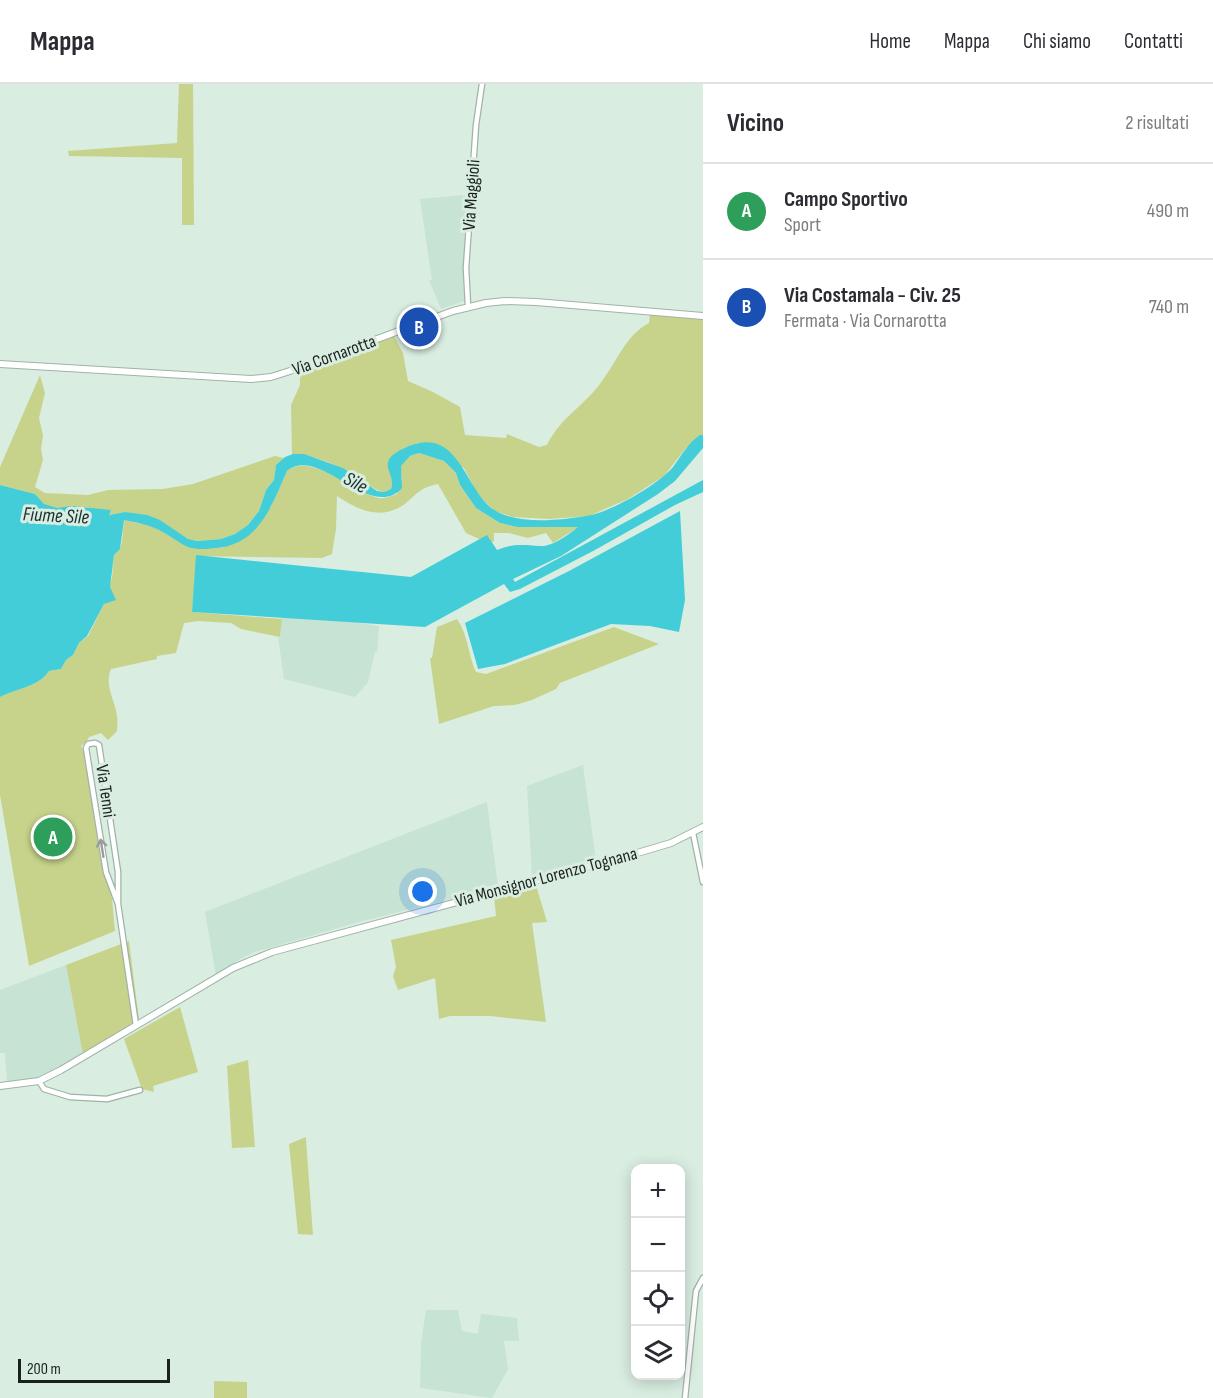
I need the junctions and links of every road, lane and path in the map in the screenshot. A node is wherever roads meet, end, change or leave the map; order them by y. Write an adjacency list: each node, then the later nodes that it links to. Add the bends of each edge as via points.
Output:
1 (482, 84): 2 (street, Via Maggioli, via 466,267)
2 (468, 306): 3 (street, Via Cornarotta, via 512,301); 4 (street, Via Cornarotta, via 271,376 243,379)
3 (703, 316)
4 (0, 364)
5 (703, 827): 6 (street, Via Monsignor Lorenzo Tognana)
6 (693, 833): 9 (street); 11 (street, Via Monsignor Lorenzo Tognana, via 624,857 272,951 233,968)
7 (118, 880): 8 (street); 8 (street, Via Tenni, one-way to 7, via 86,748 95,743 99,745); 10 (street, Via Tenni)
8 (109, 881): 10 (street, Via Tenni)
9 (703, 882)
10 (118, 904): 11 (street, Via Tenni)
11 (136, 1025): 12 (street, Via Monsignor Lorenzo Tognana)
12 (39, 1081): 13 (street); 14 (street, via 44,1089 70,1096 107,1099)
13 (0, 1086)
14 (140, 1090)
15 (703, 1278): 16 (street, via 696,1291)
16 (685, 1398)

